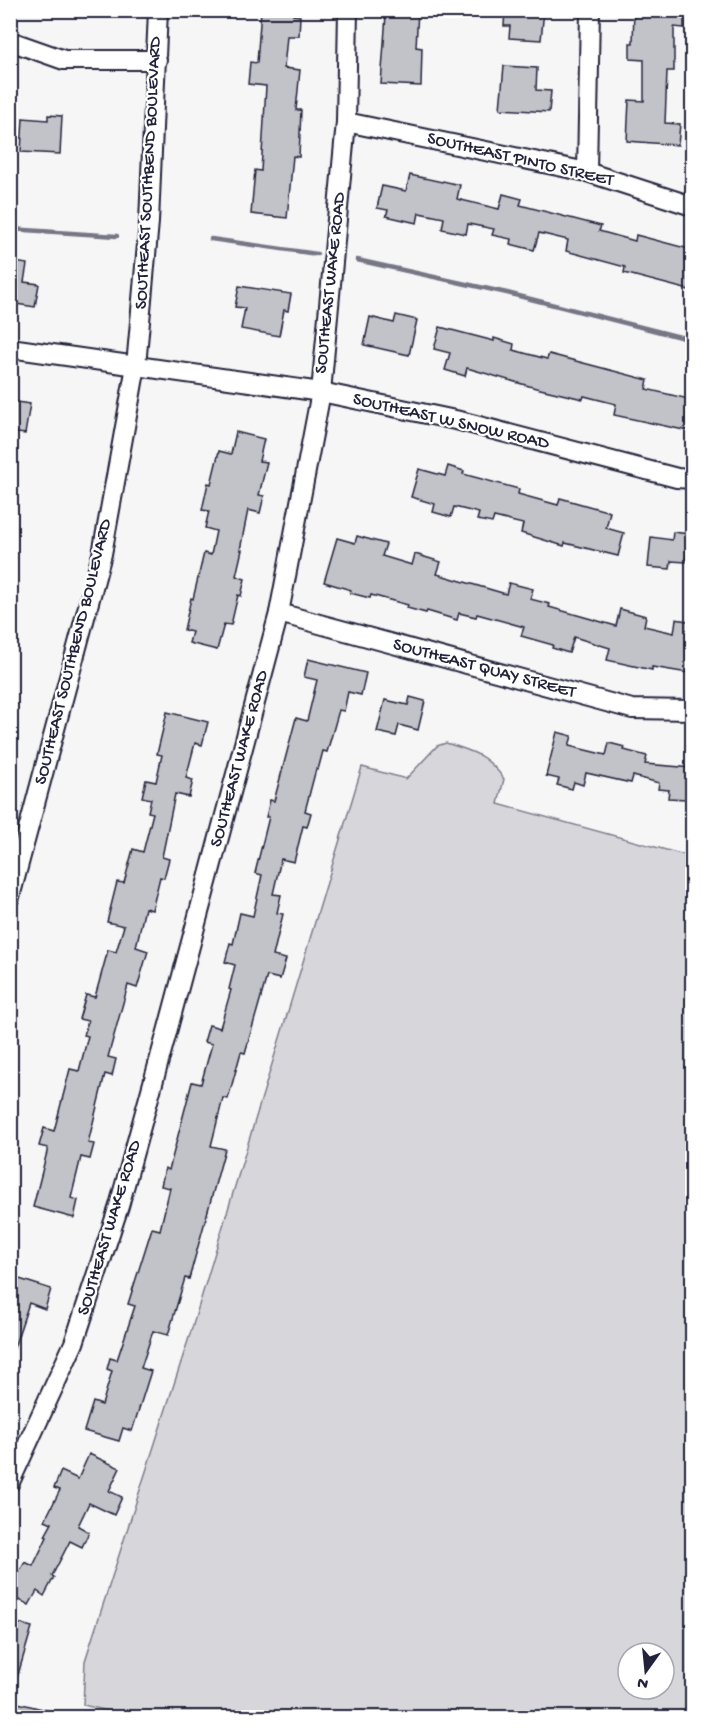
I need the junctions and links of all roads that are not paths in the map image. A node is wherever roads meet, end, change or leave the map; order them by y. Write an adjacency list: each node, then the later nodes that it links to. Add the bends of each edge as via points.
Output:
1 (158, 10): 5 (street, SOUTHEAST SOUTHBEND BOULEVARD)
2 (348, 10): 6 (street, SOUTHEAST WAKE ROAD)
3 (590, 10): 7 (street)
4 (10, 41): 5 (street, via 64,60)
5 (157, 60): 10 (street, SOUTHEAST SOUTHBEND BOULEVARD, via 149,222)
6 (346, 122): 7 (street, SOUTHEAST PINTO STREET); 11 (street, SOUTHEAST WAKE ROAD)
7 (586, 172): 8 (street, SOUTHEAST PINTO STREET)
8 (693, 206)
9 (10, 348): 10 (street, SOUTHEAST W SNOW ROAD)
10 (136, 366): 11 (street, SOUTHEAST W SNOW ROAD); 15 (street, SOUTHEAST SOUTHBEND BOULEVARD, via 102,554)
11 (321, 392): 12 (street, SOUTHEAST W SNOW ROAD, via 460,421 676,478); 13 (street, SOUTHEAST WAKE ROAD)
12 (693, 479)
13 (279, 614): 14 (street, SOUTHEAST QUAY STREET, via 632,709); 16 (street, SOUTHEAST WAKE ROAD, via 119,1206 74,1343)
14 (693, 710)
15 (10, 897)
16 (10, 1482)

